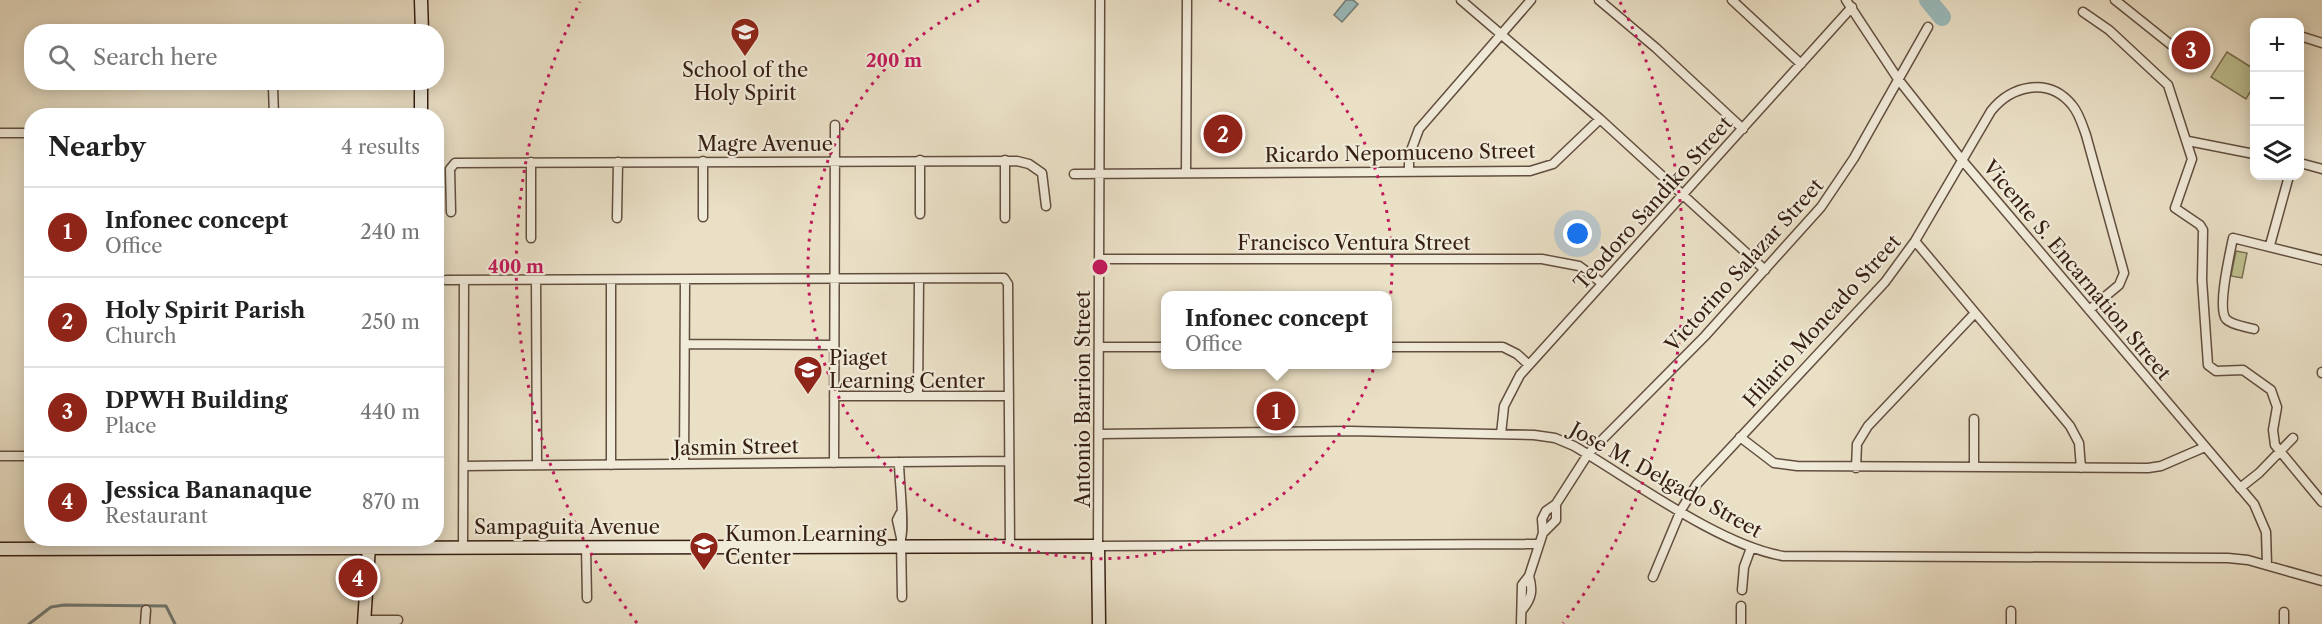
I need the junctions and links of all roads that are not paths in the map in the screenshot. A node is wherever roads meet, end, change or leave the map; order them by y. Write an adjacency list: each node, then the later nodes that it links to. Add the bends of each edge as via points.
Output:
1 (421, 0): 11 (main road)
2 (1100, 0): 40 (street, Antonio Barrion Street)
3 (1187, 0): 41 (street)
4 (1461, 0): 13 (street)
5 (1531, 0): 13 (street)
6 (1599, 0): 25 (street)
7 (1732, 0): 17 (street)
8 (2115, 0): 16 (street)
9 (1849, 4): 17 (street, Teodoro Sandiko Street); 18 (street, Vicente S. Encarnation Street)
10 (2083, 12): 28 (street, via 2164,80)
11 (422, 24)
12 (1928, 27): 18 (street, Victorino Salazar Street)
13 (1502, 33): 23 (street); 39 (street, via 1419,129 1411,149)
14 (2304, 37): 15 (street)
15 (2322, 43)
16 (2175, 48)
17 (1801, 64): 25 (street, Teodoro Sandiko Street)
18 (1898, 79): 32 (street, Vicente S. Encarnation Street); 56 (street, Victorino Salazar Street, via 1840,182)
19 (273, 90): 21 (street)
20 (421, 90): 22 (main road)
21 (273, 108)
22 (421, 108)
23 (1600, 119): 39 (street, Ricardo Nepomuceno Street, via 1563,156 1541,169); 44 (street)
24 (835, 125): 34 (street)
25 (1743, 129): 44 (street, Teodoro Sandiko Street)
26 (0, 133): 27 (street)
27 (24, 133)
28 (2188, 141): 29 (street); 83 (street, via 2192,164 2175,207 2203,230 2208,365 2216,371 2249,372 2271,390 2277,407 2273,437)
29 (2250, 153)
30 (920, 160): 31 (street, Magre Avenue); 34 (street, Magre Avenue); 47 (street)
31 (1005, 160): 45 (street, Magre Avenue, via 1038,168 1044,181); 50 (street)
32 (1962, 160): 52 (street, Hilario Moncado Street); 65 (street, Vicente S. Encarnation Street); 65 (street, Hilario Moncado Street, via 1990,111 2015,90 2044,87 2071,103 2086,135 2124,273 2119,285)
33 (703, 161): 34 (street, Magre Avenue); 36 (street, Magre Avenue); 48 (street)
34 (835, 161): 62 (street)
35 (531, 162): 36 (street, Magre Avenue); 46 (street, Magre Avenue, via 452,164); 51 (street)
36 (618, 162): 49 (street)
37 (2304, 164): 38 (street)
38 (2322, 169)
39 (1409, 171): 41 (street, Ricardo Nepomuceno Street)
40 (1100, 173): 41 (street, Ricardo Nepomuceno Street); 42 (street, Ricardo Nepomuceno Street); 54 (street, Antonio Barrion Street)
41 (1186, 173)
42 (1074, 174)
43 (2288, 180): 53 (street)
44 (1683, 195): 56 (street); 64 (street, Teodoro Sandiko Street)
45 (1046, 206)
46 (450, 212)
47 (920, 214)
48 (703, 217)
49 (617, 218)
50 (1005, 218)
51 (531, 238)
52 (1915, 242): 66 (street); 80 (street, Hilario Moncado Street, via 1885,282)
53 (2270, 246): 55 (street); 67 (street, via 2233,238 2225,286 2225,316)
54 (1100, 259): 64 (street, Francisco Ventura Street, via 1542,259 1579,266); 70 (street, Antonio Barrion Street)
55 (2322, 260)
56 (1766, 270): 84 (street, Victorino Salazar Street)
57 (446, 280): 58 (street)
58 (464, 280): 59 (street); 93 (street)
59 (536, 280): 60 (street); 91 (street)
60 (611, 280): 61 (street); 92 (street)
61 (685, 280): 62 (street); 68 (street)
62 (835, 280): 63 (street); 69 (street)
63 (919, 280): 75 (street); 76 (street, via 993,277 1007,281)
64 (1602, 283): 73 (street, Teodoro Sandiko Street)
65 (2089, 310): 82 (street, Vicente S. Encarnation Street)
66 (1975, 314): 95 (street, via 1868,426 1857,444); 96 (street, via 2070,426 2079,443)
67 (2254, 329)
68 (685, 344): 69 (street); 90 (street)
69 (834, 345): 74 (street)
70 (1100, 347): 71 (street); 78 (street, Antonio Barrion Street)
71 (1161, 347)
72 (1392, 347): 73 (street, via 1503,347)
73 (1529, 364): 79 (street, Teodoro Sandiko Street, via 1509,393)
74 (834, 396): 75 (street); 89 (street)
75 (918, 396): 76 (street)
76 (1008, 396): 87 (street)
77 (1974, 419): 94 (street)
78 (1100, 434): 79 (street, Jose M. Delgado Street); 109 (street, Antonio Barrion Street)
79 (1501, 434): 84 (street, Jose M. Delgado Street, via 1555,438)
80 (1740, 437): 95 (street, via 1774,463); 100 (street, Hilario Moncado Street, via 1696,484)
81 (2293, 438): 83 (street)
82 (2205, 447): 96 (street, via 2160,466); 97 (street, Vicente S. Encarnation Street)
83 (2280, 452): 97 (street); 98 (street)
84 (1588, 454): 99 (street, Victorino Salazar Street); 100 (street, Jose M. Delgado Street)
85 (0, 456): 86 (street)
86 (24, 456)
87 (1009, 461): 88 (street, Jasmin Street); 108 (street)
88 (898, 462): 89 (street, Jasmin Street); 102 (street)
89 (834, 463): 90 (street, Jasmin Street)
90 (684, 464): 92 (street, Jasmin Street)
91 (537, 465): 92 (street, Jasmin Street); 93 (street, Jasmin Street)
92 (611, 465)
93 (464, 466): 106 (street)
94 (1974, 467): 95 (street); 96 (street)
95 (1856, 468)
96 (2081, 468)
97 (2240, 488): 112 (street, Vicente S. Encarnation Street, via 2264,523)
98 (2322, 502)
99 (1556, 504): 101 (street, Victorino Salazar Street, via 1544,515); 101 (street, Victorino Salazar Street, via 1558,517)
100 (1681, 510): 110 (street, Jose M. Delgado Street); 113 (street, Hilario Moncado Street)
101 (1543, 533): 103 (street, Victorino Salazar Street)
102 (901, 542): 107 (main road, Sampaguita Avenue); 108 (main road, Sampaguita Avenue); 116 (street)
103 (1538, 544): 109 (street); 126 (street, Victorino Salazar Street, via 1529,576 1530,601 1523,609)
104 (137, 546): 111 (main road, Sampaguita Avenue)
105 (369, 546): 106 (main road, Sampaguita Avenue); 123 (main road)
106 (463, 546): 107 (main road, Sampaguita Avenue)
107 (586, 546): 117 (street)
108 (1010, 546): 109 (main road, Sampaguita Avenue)
109 (1098, 546): 125 (main road)
110 (1751, 548): 112 (street, Jose M. Delgado Street, via 1783,555 2205,557); 115 (street)
111 (0, 549)
112 (2267, 565): 114 (street, Jose M. Delgado Street)
113 (1653, 577)
114 (2322, 581)
115 (1742, 590)
116 (902, 597)
117 (586, 598)
118 (1741, 606): 127 (street)
119 (146, 610): 124 (street)
120 (2011, 611): 128 (street)
121 (2284, 612): 129 (street)
122 (398, 620): 123 (street)
123 (364, 622)
124 (145, 624)
125 (1099, 624)
126 (1521, 624)
127 (1741, 624)
128 (2011, 624)
129 (2284, 624)

